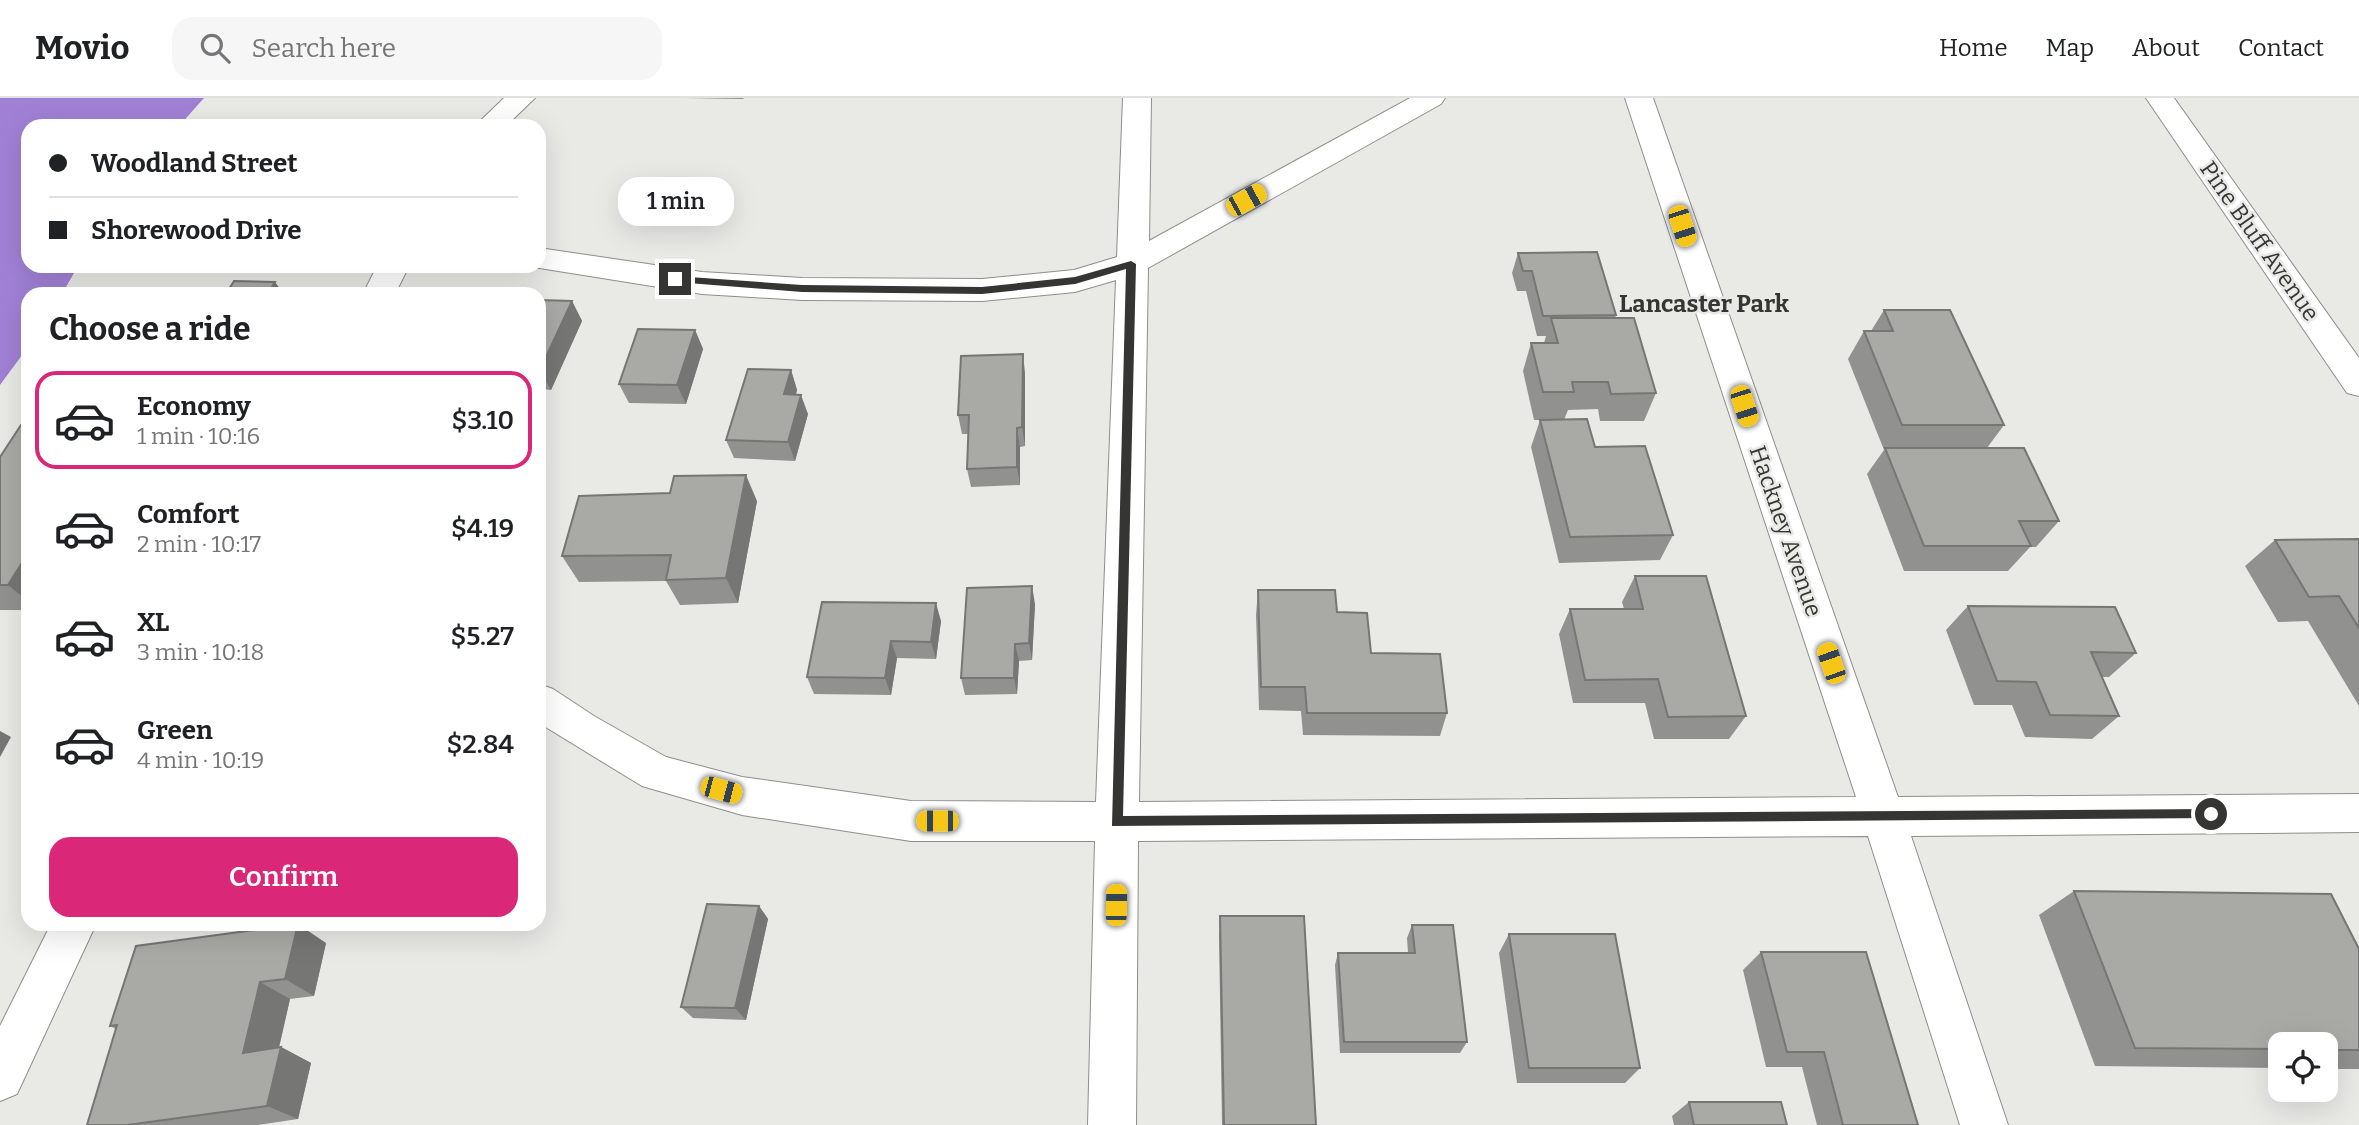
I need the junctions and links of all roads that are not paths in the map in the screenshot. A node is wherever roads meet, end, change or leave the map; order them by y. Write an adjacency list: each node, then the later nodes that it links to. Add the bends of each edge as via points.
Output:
1 (521, 98): 6 (street)
2 (1137, 98): 8 (street)
3 (1431, 98): 8 (street)
4 (1639, 98): 12 (street, Hackney Avenue)
5 (2160, 98): 9 (street, Pine Bluff Avenue)
6 (497, 119)
7 (546, 260): 8 (street, via 702,283 802,289 982,290 1075,281)
8 (1131, 264): 13 (street)
9 (2359, 384)
10 (546, 706): 13 (street, via 657,773 742,796 911,821)
11 (2359, 813): 12 (street)
12 (1883, 816): 13 (street); 17 (street, Hackney Avenue)
13 (1117, 822): 16 (street)
14 (71, 931): 15 (street)
15 (0, 1077)
16 (1112, 1125)
17 (1984, 1125)

